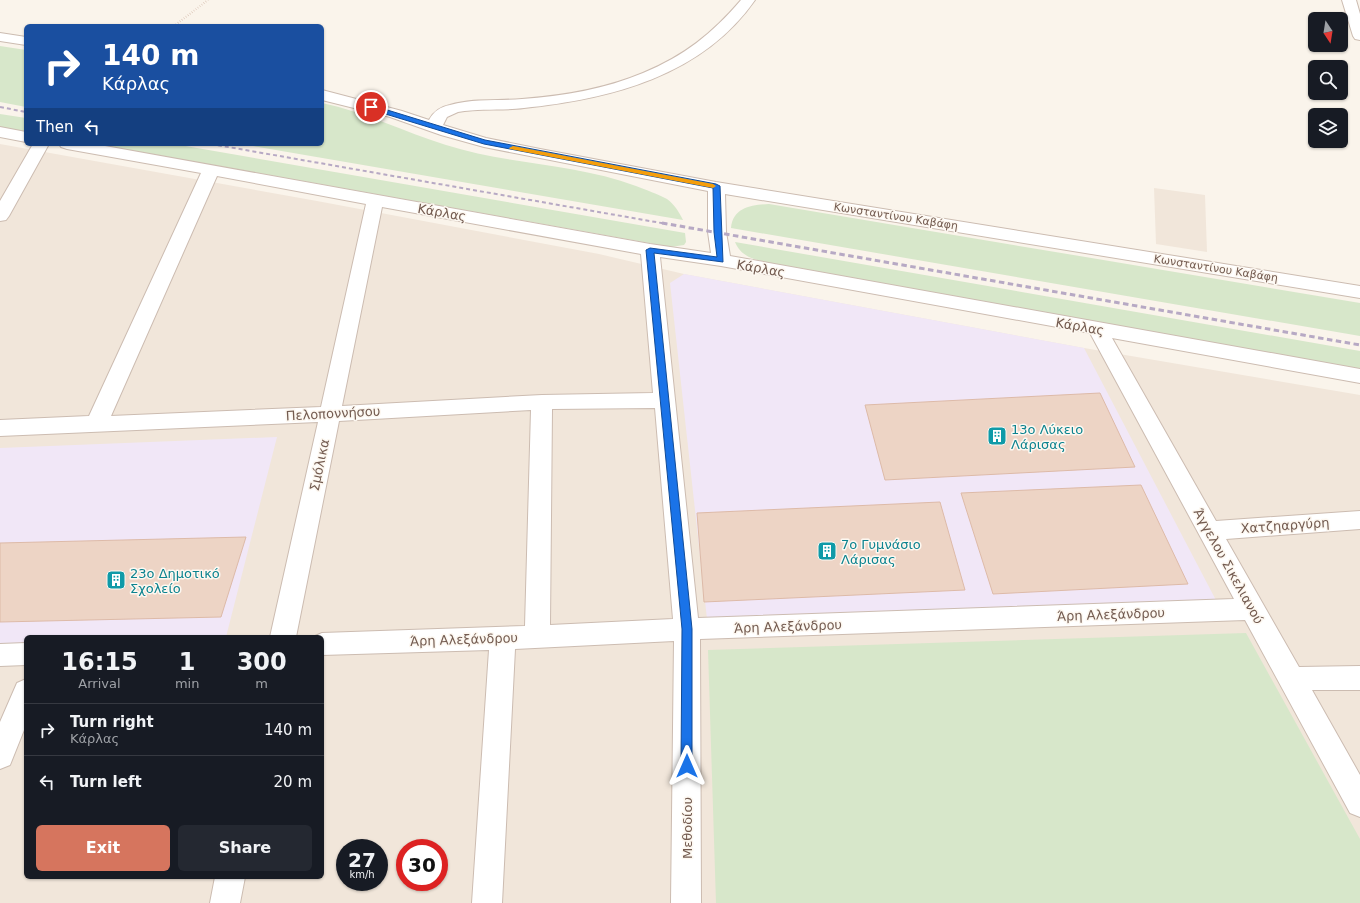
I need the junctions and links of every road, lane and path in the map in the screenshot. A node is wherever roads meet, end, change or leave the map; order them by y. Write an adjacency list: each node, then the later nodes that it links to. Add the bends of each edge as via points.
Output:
1 (208, 0): 4 (path)
2 (748, 0): 9 (street, via 737,16 710,42 687,58 656,73 576,98 516,105 466,106 447,110 438,116)
3 (1349, 0): 5 (street)
4 (177, 24)
5 (1360, 36)
6 (0, 37): 7 (street)
7 (24, 41)
8 (324, 96): 9 (street, via 396,114)
9 (434, 127): 15 (street, Κωνσταντίνου Καβάφη, via 484,142 540,154)
10 (0, 132): 11 (street)
11 (24, 137)
12 (40, 146): 17 (street)
13 (78, 146): 14 (street, Κάρλας)
14 (211, 170): 16 (street, Κάρλας); 26 (street)
15 (716, 186): 19 (street, via 717,232); 20 (street, Κωνσταντίνου Καβάφη)
16 (375, 200): 18 (street, Κάρλας); 25 (street, Σμόλικα)
17 (0, 216)
18 (650, 250): 19 (street, Κάρλας); 23 (street, Μεθοδίου)
19 (721, 260): 21 (street, Κάρλας)
20 (1360, 292)
21 (1097, 329): 22 (street, Κάρλας); 29 (street, Άγγελου Σικελιανού)
22 (1360, 376)
23 (665, 400): 24 (street, Πελοποννήσου); 31 (street, Μεθοδίου)
24 (542, 402): 25 (street, Πελοποννήσου); 33 (street)
25 (330, 414): 26 (street, Πελοποννήσου); 32 (street, Σμόλικα)
26 (97, 423): 27 (street, Πελοποννήσου)
27 (0, 428)
28 (1360, 520): 29 (street, Χατζηαργύρη)
29 (1210, 531): 30 (street, Άγγελου Σικελιανού)
30 (1253, 610): 31 (street, Άρη Αλεξάνδρου); 39 (street, Άγγελου Σικελιανού)
31 (687, 629): 33 (street, Άρη Αλεξάνδρου); 46 (street, Μεθοδίου)
32 (284, 635)
33 (537, 637): 34 (street, Άρη Αλεξάνδρου)
34 (503, 638): 35 (street, Άρη Αλεξάνδρου); 45 (street)
35 (324, 644)
36 (24, 654): 37 (street)
37 (0, 655)
38 (1360, 678): 39 (street)
39 (1292, 679): 42 (street, Άγγελου Σικελιανού)
40 (24, 696): 41 (street)
41 (0, 756)
42 (1360, 803)
43 (230, 879): 44 (street)
44 (225, 903)
45 (487, 903)
46 (686, 903)

